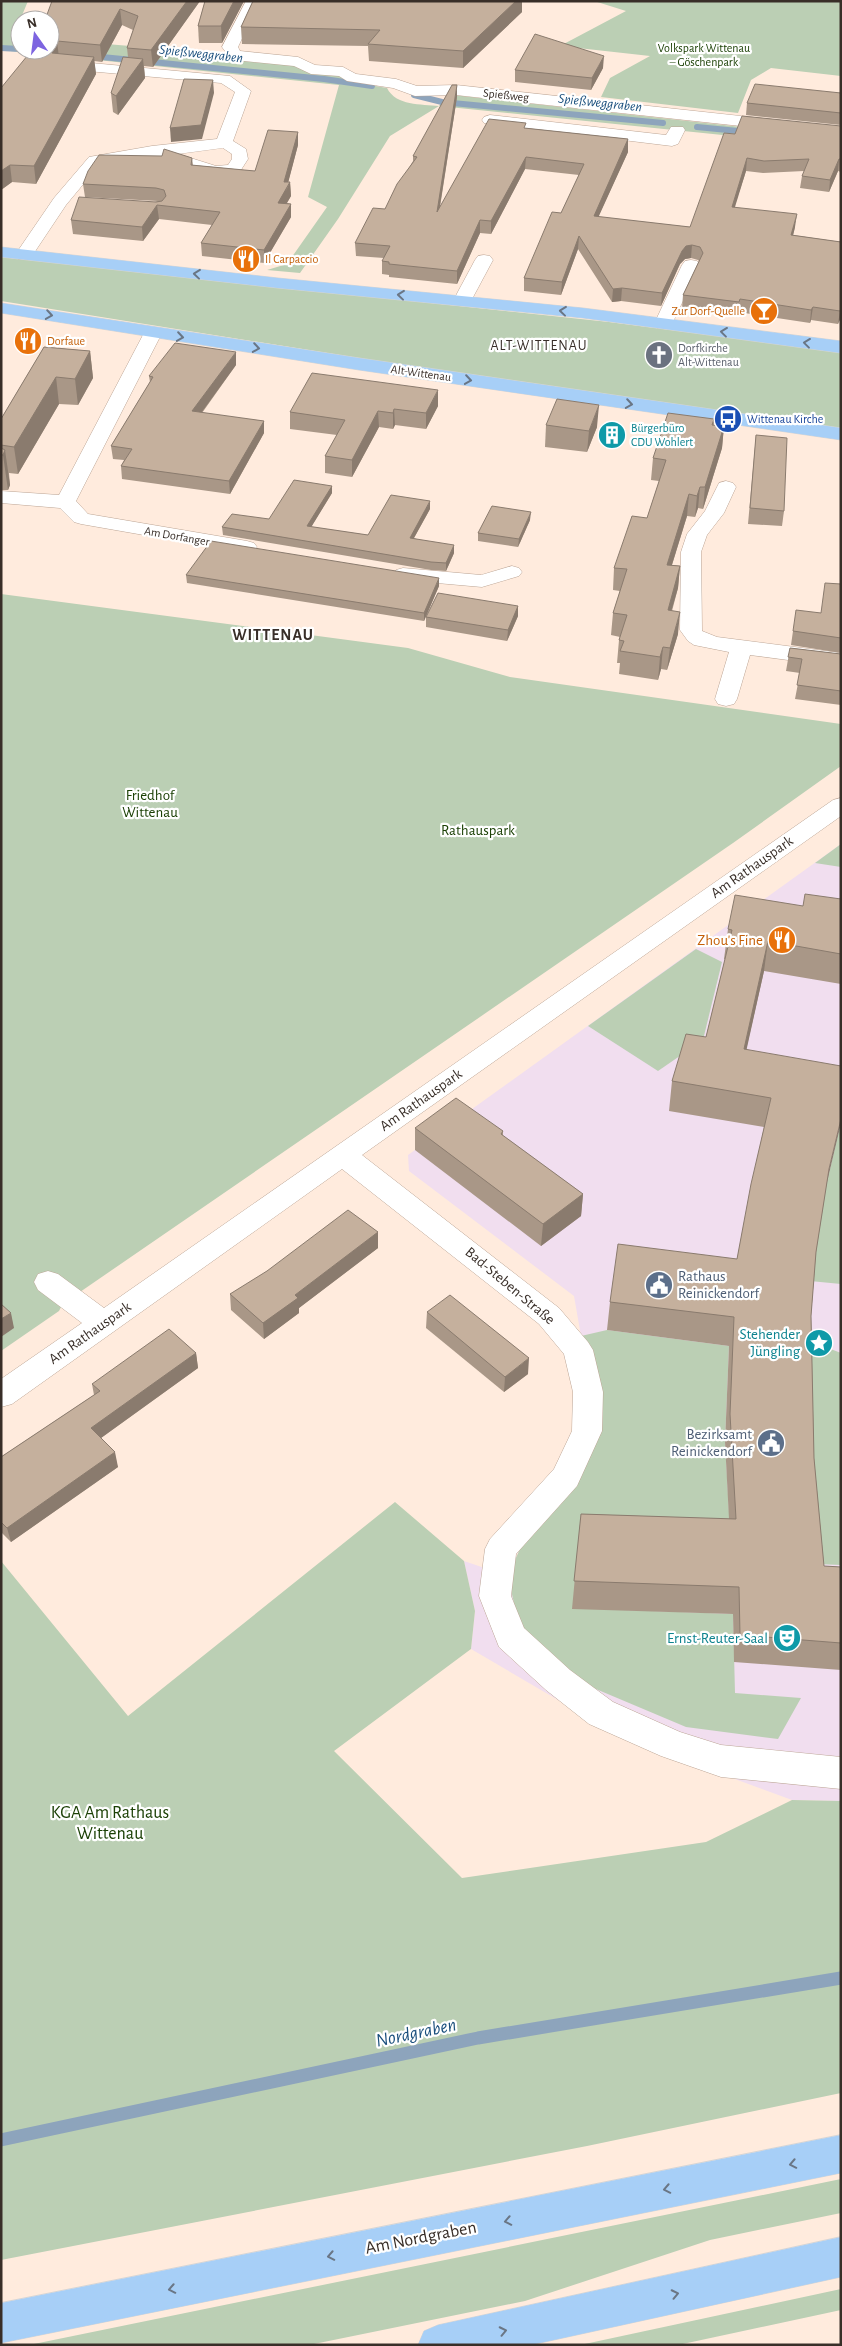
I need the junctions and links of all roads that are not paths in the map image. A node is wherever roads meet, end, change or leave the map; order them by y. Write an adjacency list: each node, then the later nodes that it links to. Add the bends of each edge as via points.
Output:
1 (253, 1): 5 (street, Spießweg, via 230,47 235,55 298,62 311,69 343,72 352,78 396,84 415,91 456,90)
2 (59, 65): 6 (street, via 226,79 243,91)
3 (490, 120): 4 (street, via 672,141)
4 (677, 130)
5 (841, 132)
6 (224, 143): 7 (street); 7 (street, via 240,152 240,159 233,169 223,171 206,169)
7 (152, 151): 8 (street, via 95,160)
8 (60, 202): 9 (street); 11 (street)
9 (79, 204)
10 (1, 252): 11 (main road)
11 (24, 255): 14 (main road, one-way to 11)
12 (484, 260): 14 (street)
13 (691, 265): 16 (street)
14 (462, 301): 16 (main road, one-way to 14)
15 (1, 308): 17 (main road, Alt-Wittenau, one-way to 17)
16 (663, 324): 18 (main road, one-way to 16)
17 (152, 332): 19 (main road, Alt-Wittenau, one-way to 19); 22 (street)
18 (841, 347)
19 (841, 434)
20 (726, 487): 26 (street, via 714,512 697,534 691,552 691,630 693,635 704,641)
21 (1, 497): 22 (street)
22 (66, 502): 23 (street, Am Dorfanger, via 81,518)
23 (266, 551)
24 (382, 570): 25 (street, via 431,578 482,581)
25 (512, 572)
26 (741, 648): 27 (street); 28 (street)
27 (841, 660)
28 (726, 699)
29 (841, 805): 30 (street, Am Rathauspark)
30 (343, 1154): 32 (street, Am Rathauspark); 34 (street, Bad-Steben-Straße, via 549,1316 578,1350 588,1392 587,1431 566,1477 501,1549 495,1596 511,1637 558,1680 601,1713 673,1745 721,1761)
31 (48, 1282): 32 (street)
32 (104, 1323): 33 (street, Am Rathauspark)
33 (1, 1395)
34 (841, 1773)
35 (841, 2154): 37 (main road, Am Nordgraben, one-way to 37)
36 (841, 2257): 38 (main road, one-way to 36)
37 (1, 2323)
38 (438, 2345)

